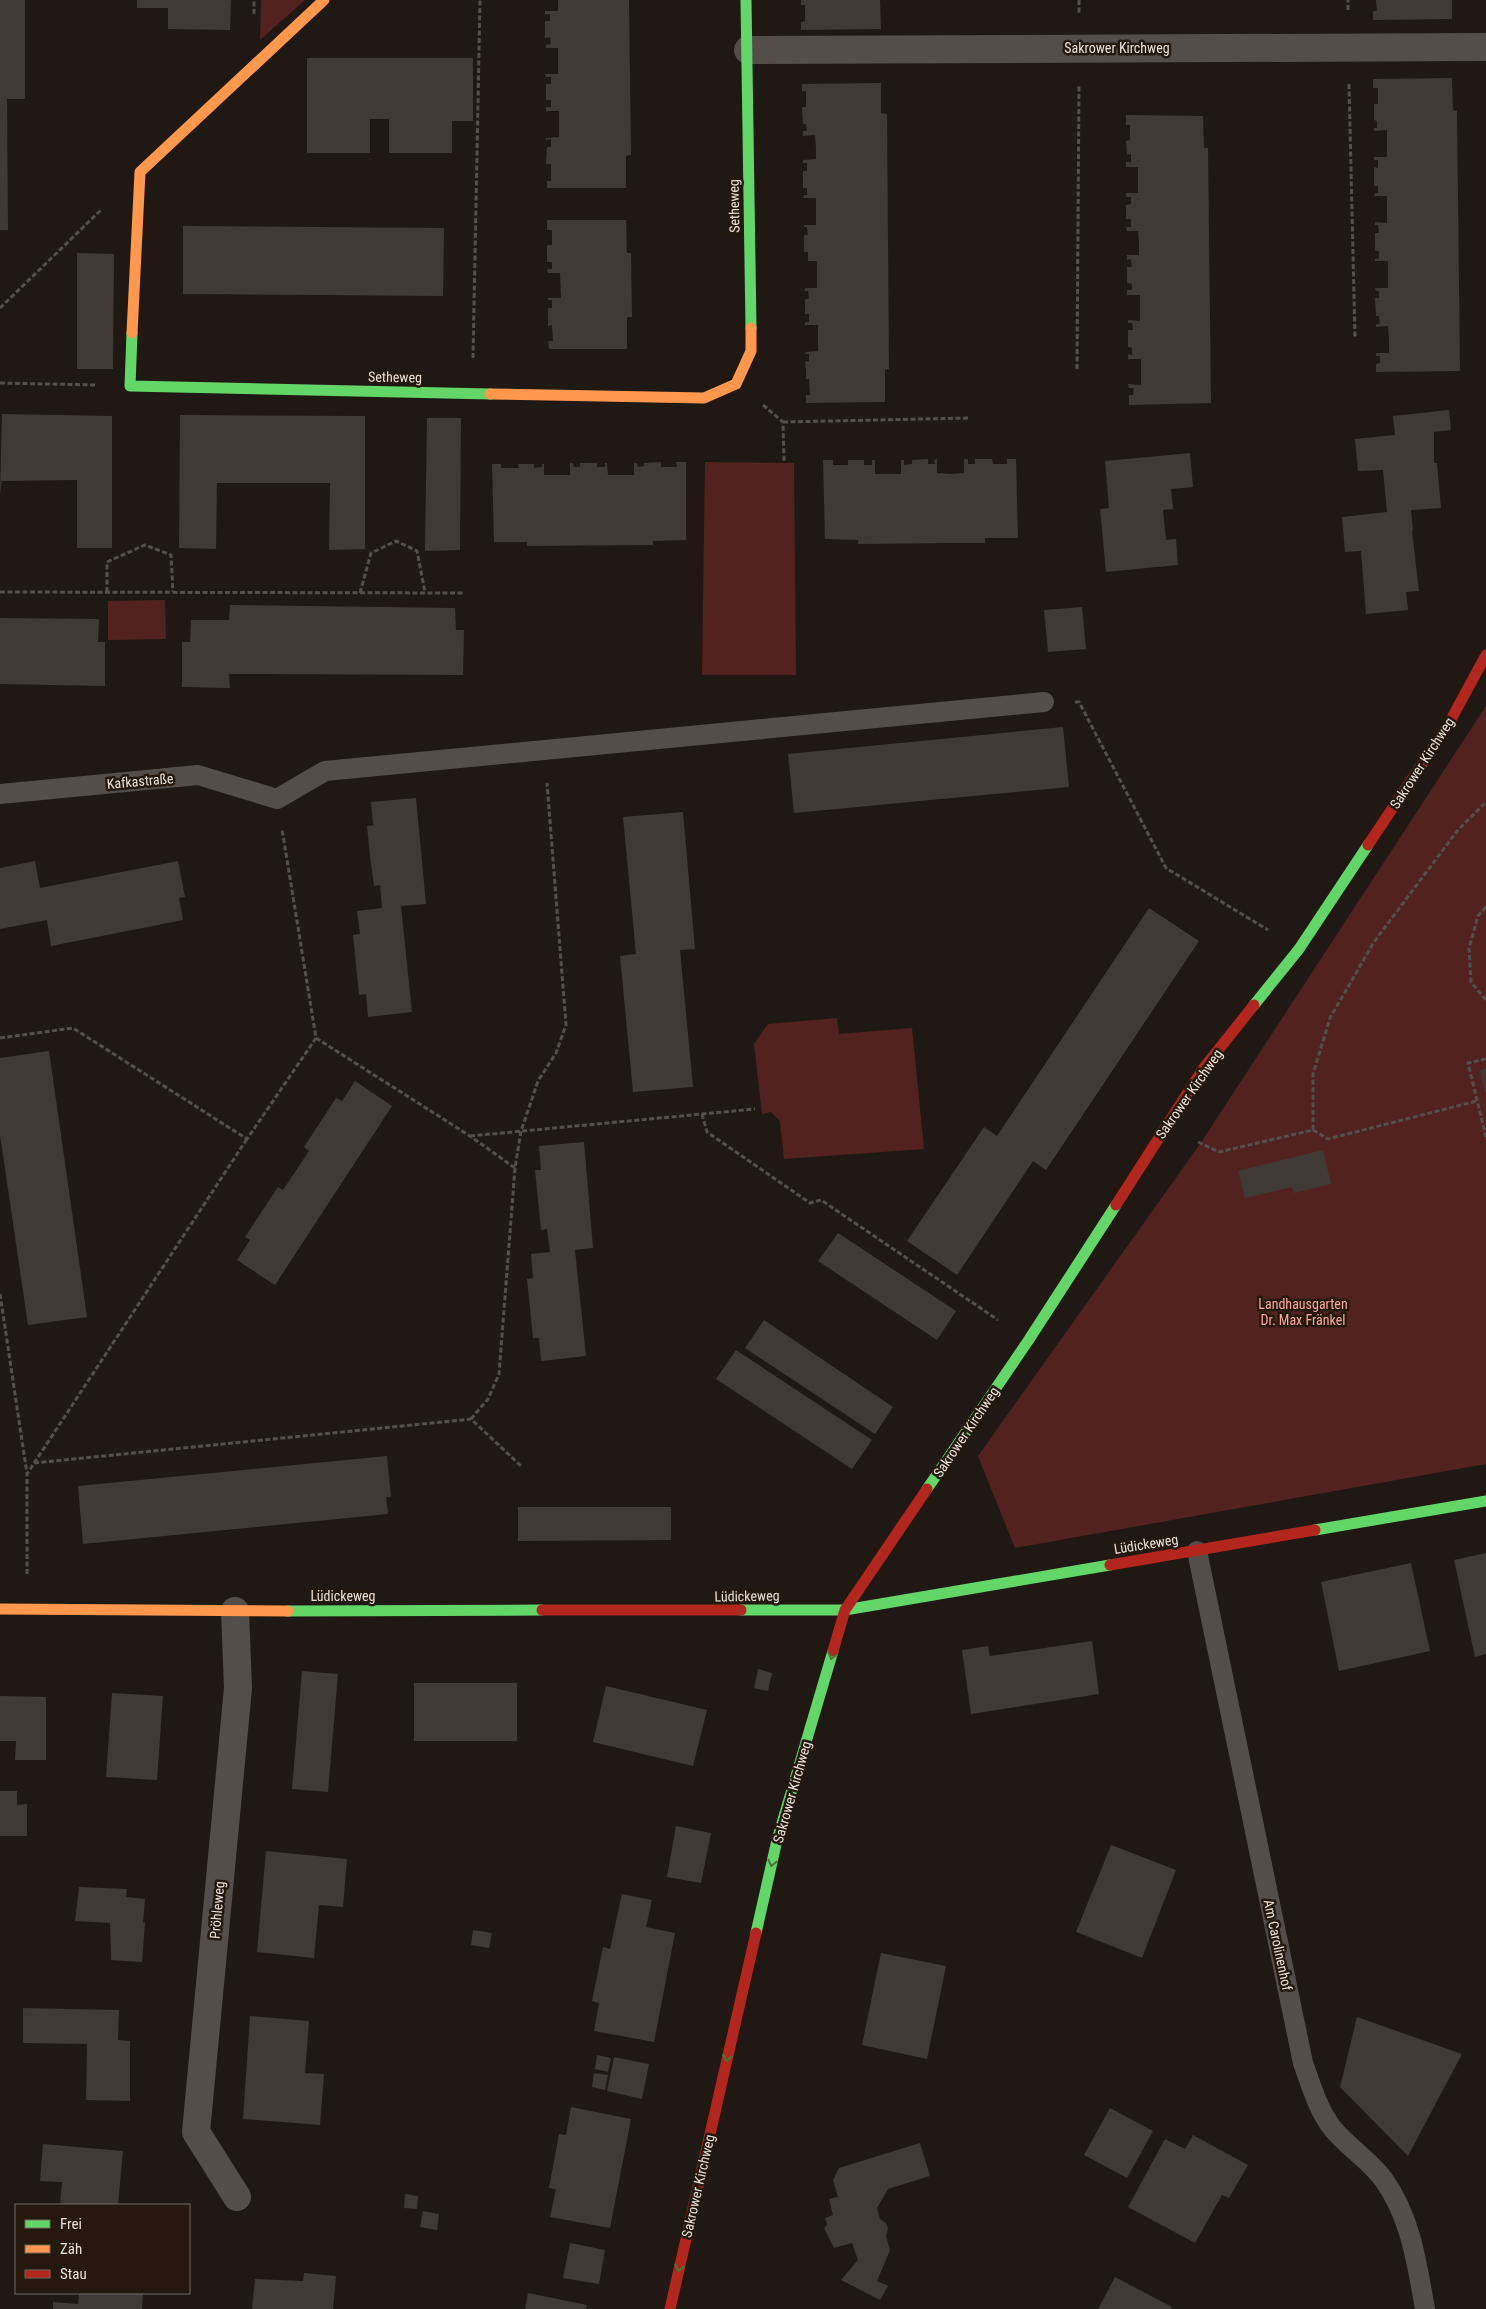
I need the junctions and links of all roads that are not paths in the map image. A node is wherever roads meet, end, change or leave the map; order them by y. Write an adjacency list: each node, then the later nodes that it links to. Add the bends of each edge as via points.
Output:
1 (324, 0): 4 (street, Setheweg, via 140,172 130,386 704,398 736,384 751,351)
2 (746, 0): 4 (street, Setheweg)
3 (1486, 46): 4 (street, Sakrower Kirchweg)
4 (748, 50)
5 (1486, 655): 11 (street, Sakrower Kirchweg, via 1448,726 1299,949 1203,1069 1028,1341)
6 (1044, 702): 7 (lane, Kafkastraße, via 325,771 277,799 198,775)
7 (0, 794)
8 (1486, 1501): 9 (street, Lüdickeweg)
9 (1197, 1551): 11 (street, Lüdickeweg); 15 (lane, Am Carolinenhof, via 1303,2063 1319,2106 1332,2128 1383,2179 1400,2210 1413,2243)
10 (0, 1609): 12 (street, Lüdickeweg)
11 (846, 1610): 12 (street, Lüdickeweg); 14 (street, Sakrower Kirchweg, one-way to 14, via 777,1840)
12 (235, 1611): 13 (street, Pröhleweg, via 238,1688 196,2132)
13 (237, 2198)
14 (670, 2309)
15 (1425, 2309)

